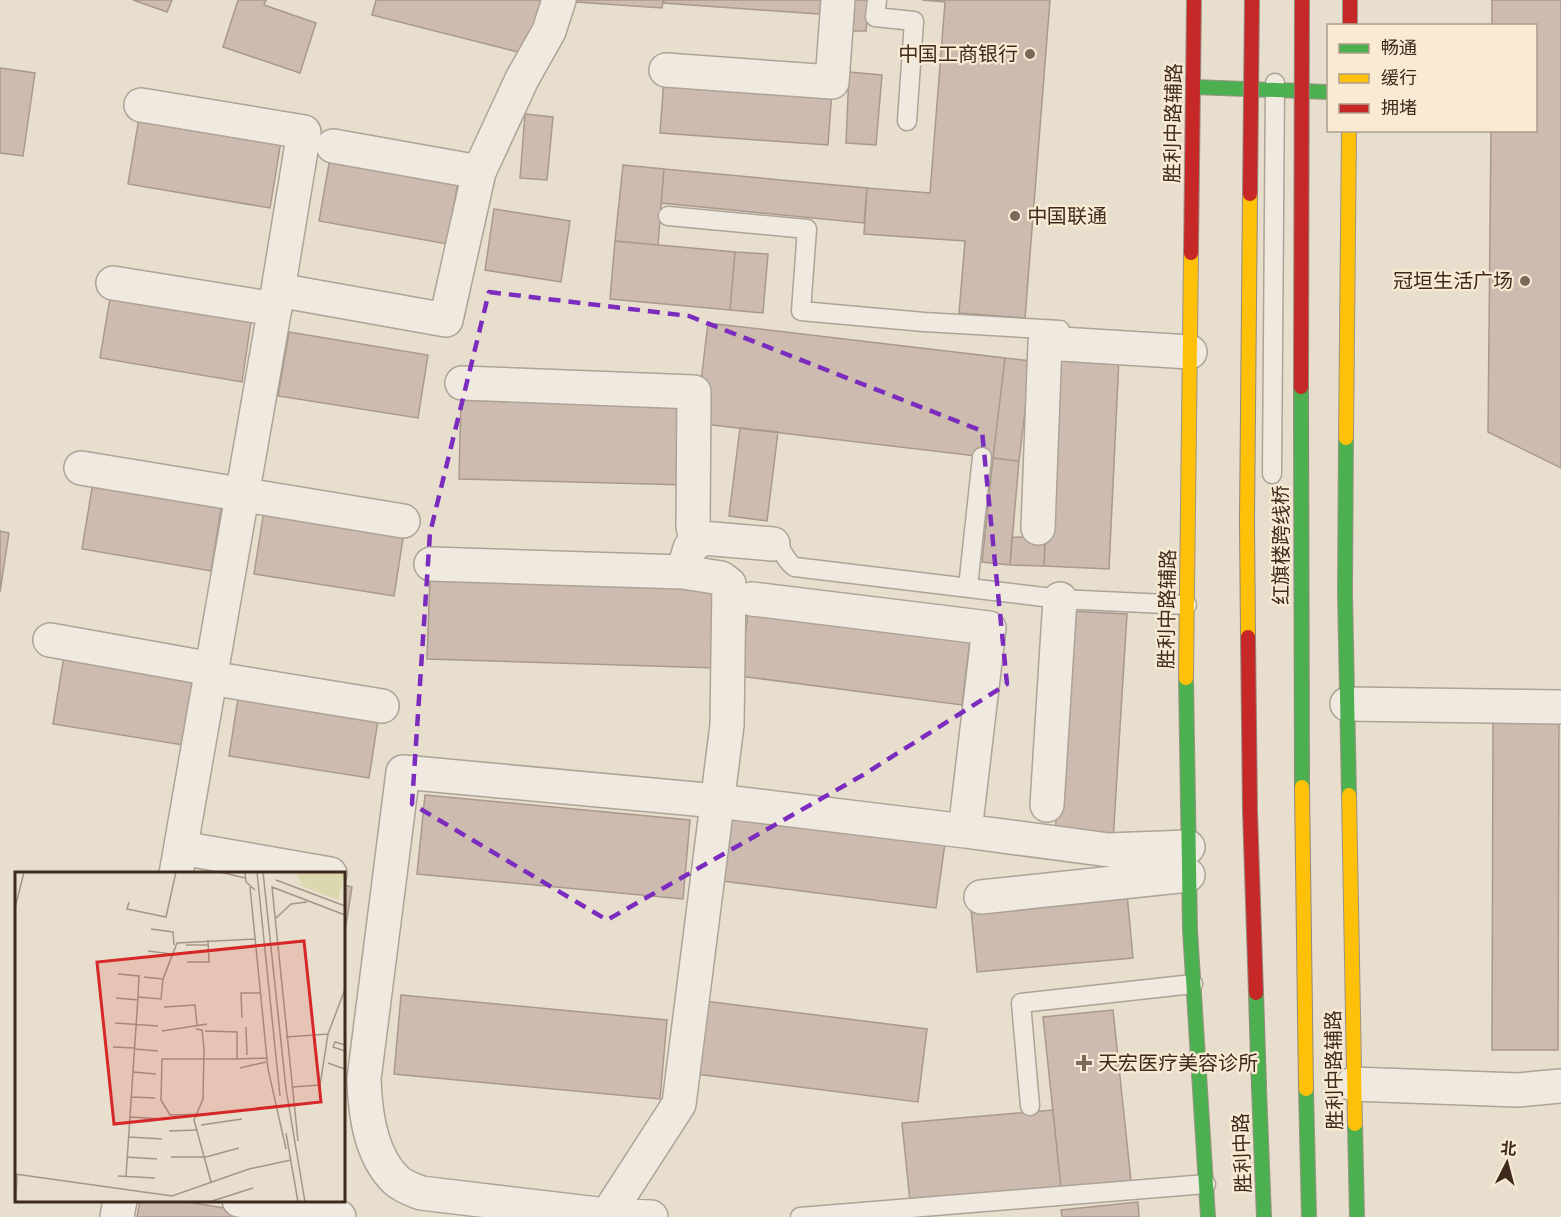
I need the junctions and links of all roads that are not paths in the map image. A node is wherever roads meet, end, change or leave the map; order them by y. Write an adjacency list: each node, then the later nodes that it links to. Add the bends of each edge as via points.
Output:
1 (560, 0): 18 (street, via 549,31)
2 (838, 0): 9 (street, via 832,82)
3 (877, 0): 15 (lane, via 875,17 914,21)
4 (1194, 0): 10 (main road, 胜利中路辅路)
5 (1252, 0): 53 (main road, 红旗楼跨线桥, bridge, via 1247,520 1250,811)
6 (1302, 0): 66 (main road, 红旗楼跨线桥, bridge, via 1301,847)
7 (1350, 0): 8 (main road)
8 (1350, 24)
9 (666, 70)
10 (1193, 83): 12 (main road); 22 (main road, 胜利中路辅路)
11 (1327, 83): 12 (main road)
12 (1275, 86): 13 (main road); 26 (lane)
13 (1327, 92)
14 (141, 105): 21 (street, via 303,132)
15 (907, 121)
16 (1349, 132): 40 (main road, 胜利中路辅路)
17 (333, 146): 18 (street)
18 (479, 172): 21 (street, via 446,320)
19 (668, 216): 22 (lane, via 807,229 801,310)
20 (112, 283): 21 (street)
21 (276, 299): 27 (street)
22 (1190, 344): 29 (street, via 1045,343); 37 (main road, 胜利中路辅路)
23 (462, 383): 30 (street, via 694,392)
24 (982, 457): 34 (lane)
25 (81, 468): 27 (street)
26 (1272, 474)
27 (242, 494): 28 (street); 39 (street)
28 (403, 521)
29 (1038, 528)
30 (696, 542): 31 (street, via 702,538); 33 (street, via 690,548)
31 (773, 544): 34 (lane, via 782,549 788,563 795,567)
32 (431, 564): 33 (street)
33 (683, 572): 43 (street, via 721,578 729,584 727,725)
34 (968, 587): 36 (lane)
35 (752, 599): 45 (street, via 989,628)
36 (1060, 599): 37 (lane); 44 (street)
37 (1187, 605): 47 (main road, 胜利中路辅路)
38 (50, 640): 39 (street)
39 (211, 673): 41 (street); 46 (street)
40 (1347, 704): 42 (street); 51 (main road, 胜利中路辅路)
41 (382, 706)
42 (1561, 707)
43 (717, 801): 45 (street); 59 (street, via 679,1104); 59 (street, via 403,772 364,1078 372,1141 397,1182 421,1193)
44 (1047, 806)
45 (965, 831): 47 (street)
46 (179, 861): 48 (street)
47 (1188, 861): 49 (street); 50 (main road, 胜利中路辅路)
48 (306, 872)
49 (981, 897)
50 (1193, 984): 54 (lane, via 1021,1003); 55 (main road, 胜利中路辅路)
51 (1353, 1084): 52 (street, via 1518,1090); 67 (main road, 胜利中路辅路)
52 (1561, 1086)
53 (1259, 1088): 65 (main road, 胜利中路)
54 (1030, 1106)
55 (1206, 1184): 58 (lane); 64 (main road, 胜利中路辅路)
56 (120, 1202): 60 (street)
57 (251, 1202): 61 (street)
58 (1025, 1208): 63 (lane)
59 (606, 1216): 62 (street)
60 (117, 1217)
61 (339, 1217)
62 (651, 1217)
63 (800, 1217)
64 (1208, 1217)
65 (1264, 1217)
66 (1309, 1217)
67 (1357, 1217)

